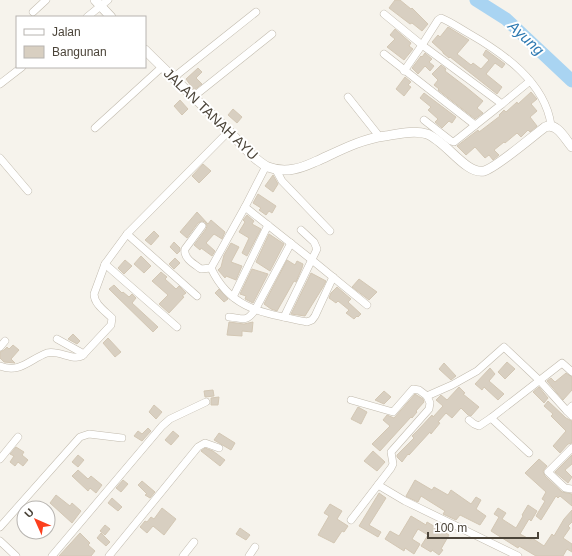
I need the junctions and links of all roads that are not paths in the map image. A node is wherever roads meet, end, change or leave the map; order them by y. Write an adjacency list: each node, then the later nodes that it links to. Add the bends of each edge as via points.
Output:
1 (46, 0): 4 (street)
2 (108, 0): 3 (street)
3 (98, 3): 7 (street); 8 (street)
4 (33, 12)
5 (256, 12): 16 (street)
6 (384, 14): 10 (street)
7 (88, 16)
8 (110, 16)
9 (272, 34): 19 (street)
10 (422, 45): 15 (street); 17 (street, via 438,20 443,18 491,46); 21 (street)
11 (146, 51): 13 (street, JALAN TANAH AYU)
12 (384, 54): 15 (street)
13 (162, 67): 16 (street, JALAN TANAH AYU); 24 (street)
14 (21, 68): 18 (street)
15 (404, 71): 23 (street)
16 (174, 78): 19 (street, JALAN TANAH AYU)
17 (530, 81): 21 (street); 25 (street, via 543,98)
18 (0, 84)
19 (193, 97): 26 (street, JALAN TANAH AYU)
20 (348, 97): 27 (street)
21 (502, 104): 23 (street)
22 (424, 120): 23 (street, via 451,142)
23 (476, 125)
24 (95, 128)
25 (555, 128): 27 (street, JALAN TANAH AYU, via 545,127 498,163 483,171 466,166 431,136 403,133); 28 (street)
26 (228, 131): 30 (street, JALAN TANAH AYU); 38 (street)
27 (379, 136): 31 (street, JALAN TANAH AYU, via 295,170)
28 (572, 147)
29 (0, 158): 32 (street)
30 (266, 166): 31 (street, JALAN TANAH AYU); 33 (street)
31 (276, 170): 37 (street, via 282,181)
32 (28, 191)
33 (245, 207): 34 (street); 42 (street)
34 (268, 225): 39 (street); 45 (street)
35 (202, 226): 42 (street, via 184,253 201,269)
36 (301, 230): 40 (street, via 317,247)
37 (330, 231)
38 (127, 234): 41 (street); 44 (street)
39 (291, 243): 40 (street); 47 (street)
40 (312, 260): 43 (street); 49 (street)
41 (105, 264): 50 (street); 52 (street, via 94,299 112,321)
42 (211, 268): 45 (street)
43 (333, 277): 46 (street); 49 (street, via 312,320 307,322)
44 (197, 296)
45 (232, 297): 47 (street)
46 (367, 306)
47 (255, 310): 48 (street, via 248,318); 49 (street)
48 (229, 317)
49 (284, 317)
50 (177, 326)
51 (57, 339): 52 (street)
52 (84, 354): 53 (street, via 77,358 55,352 24,366 7,369)
53 (0, 366)
54 (572, 372): 55 (street, via 562,363)
55 (540, 381): 56 (street, via 504,347 477,371); 59 (street); 60 (street)
56 (427, 396): 57 (street, via 413,389 392,412); 68 (street, via 429,409 391,452 393,466)
57 (351, 400)
58 (206, 402): 76 (street, via 174,417 162,426)
59 (570, 411)
60 (491, 418): 61 (street, via 480,426); 66 (street)
61 (469, 420)
62 (18, 437): 67 (street)
63 (122, 438): 71 (street, via 89,434 80,437)
64 (219, 448): 77 (street, via 205,443 198,447)
65 (572, 448): 69 (street, via 548,473 566,488)
66 (530, 453)
67 (0, 459)
68 (378, 486): 70 (street); 80 (street)
69 (572, 489)
70 (351, 520)
71 (0, 528)
72 (0, 541): 75 (street)
73 (194, 542): 78 (street)
74 (255, 547): 79 (street)
75 (16, 556)
76 (52, 556)
77 (109, 556)
78 (183, 556)
79 (249, 556)
80 (518, 556)

